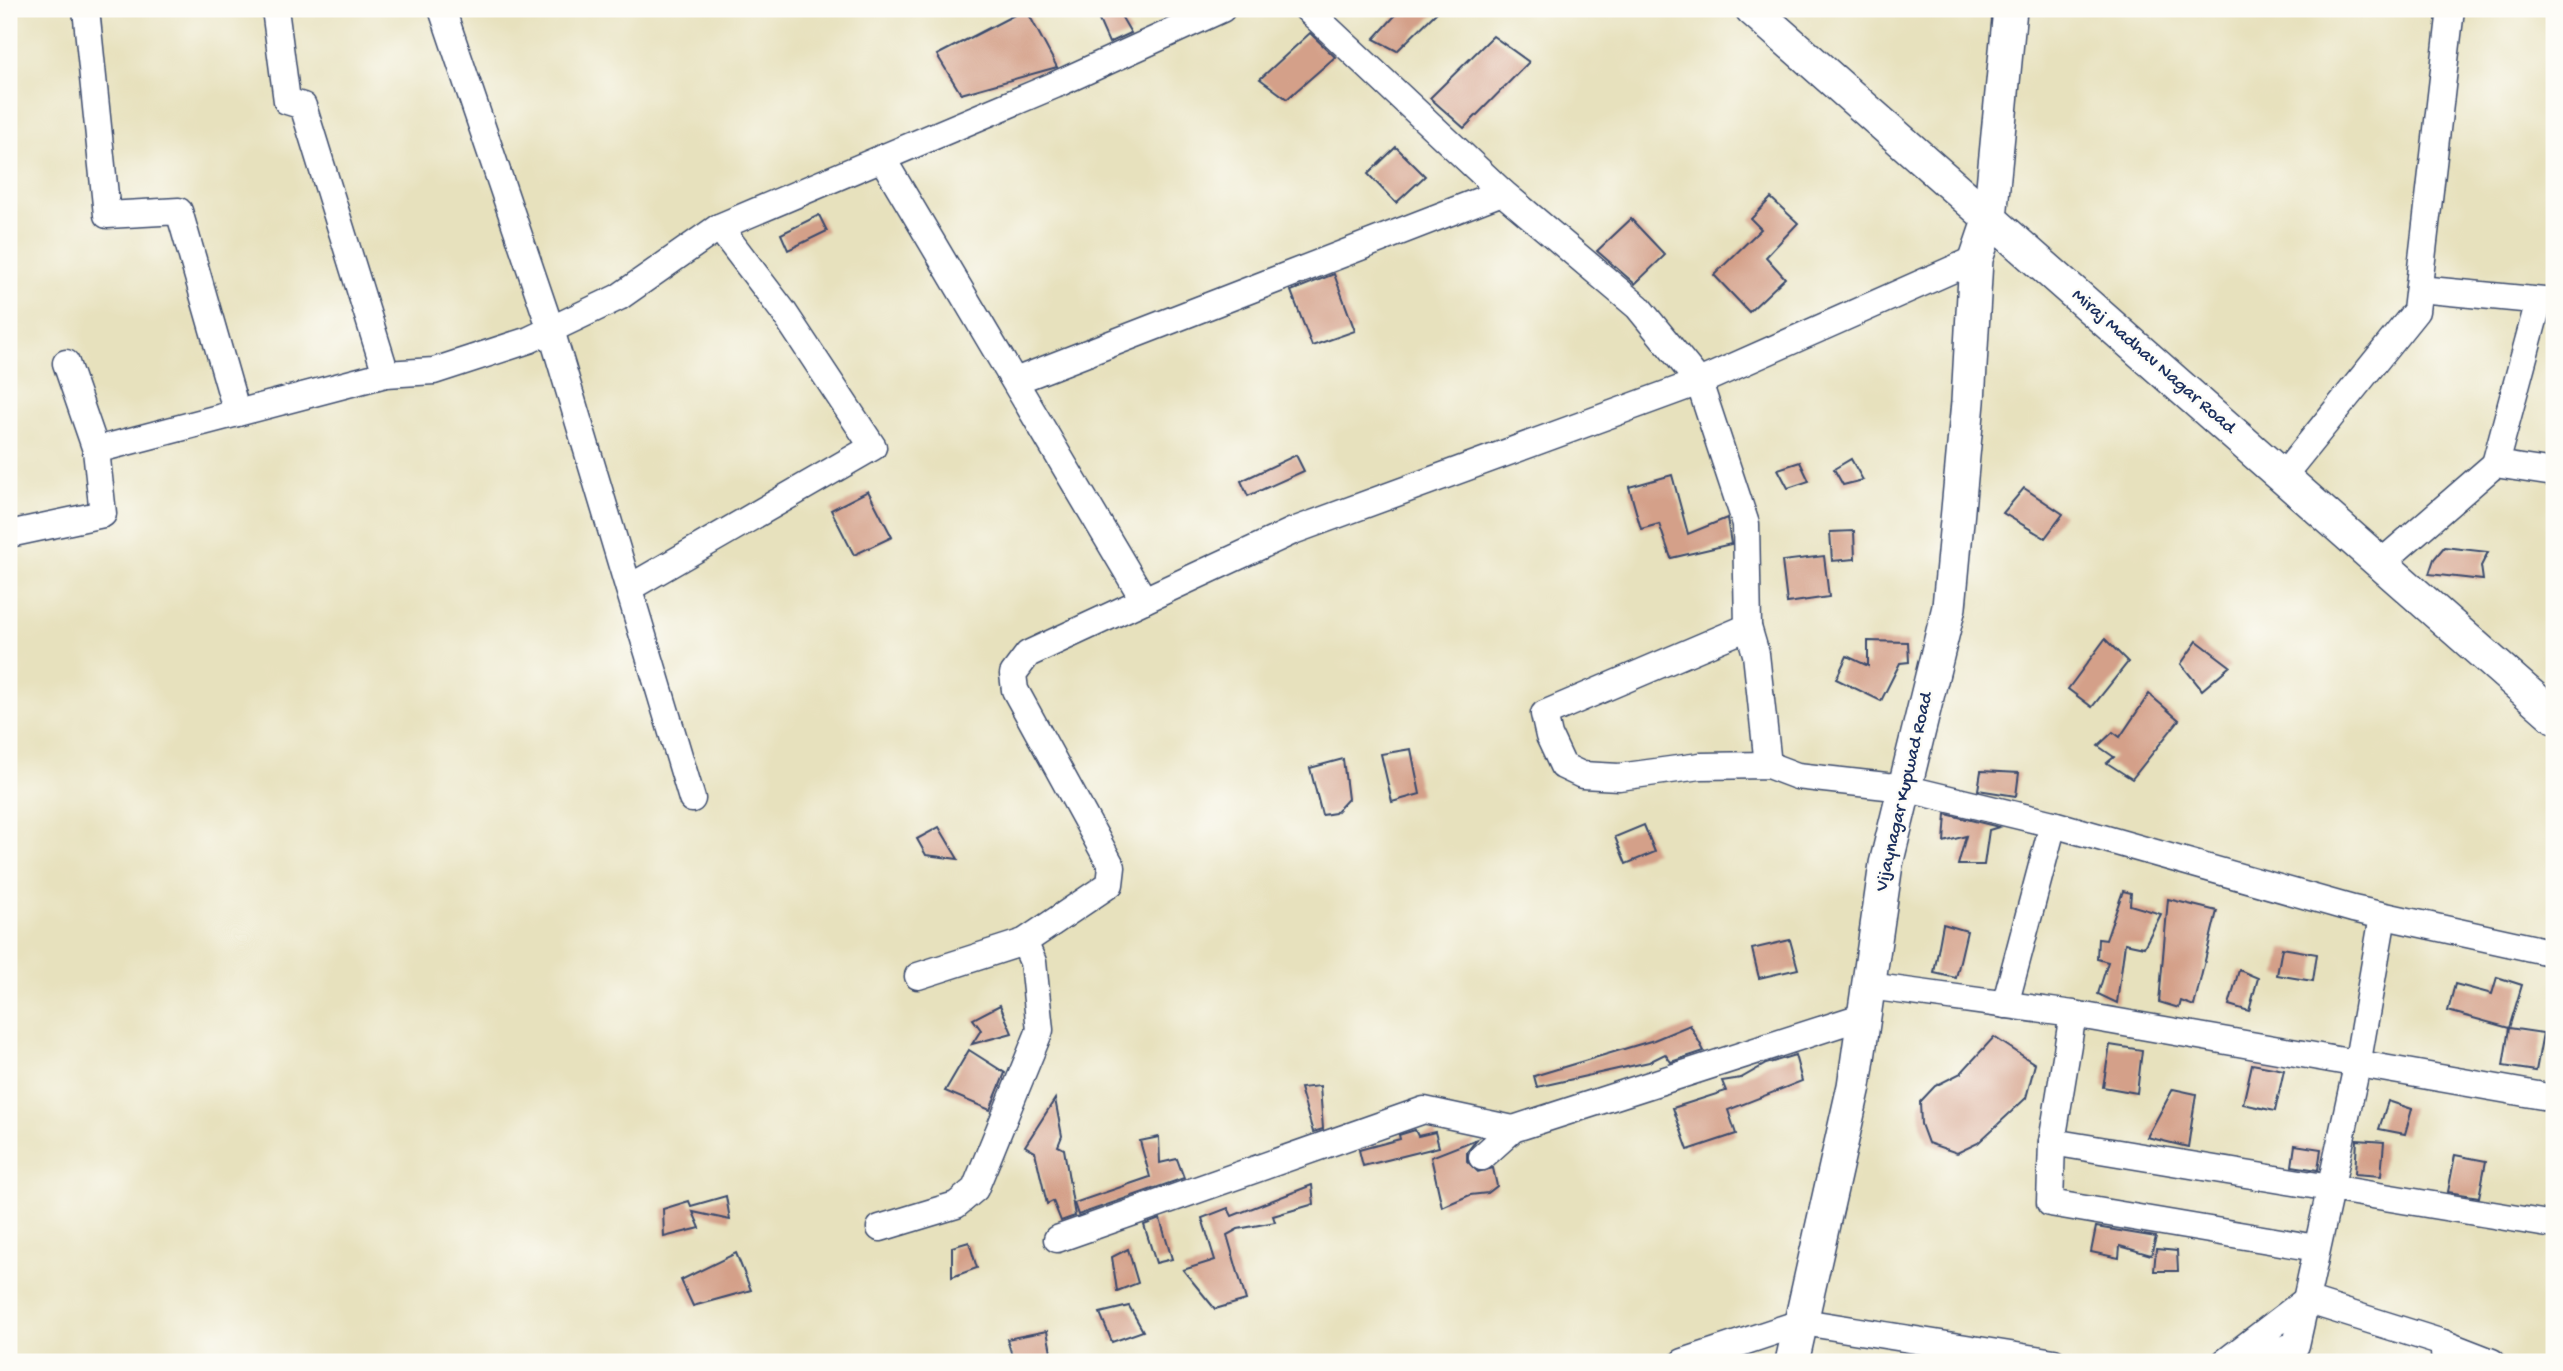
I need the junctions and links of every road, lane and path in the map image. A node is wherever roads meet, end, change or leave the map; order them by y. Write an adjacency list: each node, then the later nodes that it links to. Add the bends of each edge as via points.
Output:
1 (86, 9): 21 (street, via 107,215 178,211)
2 (275, 9): 18 (street, via 287,101 303,106)
3 (442, 9): 16 (street)
4 (1222, 9): 9 (street)
5 (1307, 9): 10 (street)
6 (1752, 9): 11 (street, Miraj Madhav Nagar Road)
7 (2010, 9): 11 (street, Vijaynagar Kupwad Road)
8 (2451, 9): 14 (street)
9 (883, 158): 12 (street); 19 (street)
10 (1502, 192): 19 (street); 20 (street, via 1638,307)
11 (1990, 218): 13 (street, Vijaynagar Kupwad Road); 25 (street, Miraj Madhav Nagar Road)
12 (719, 227): 16 (street, via 619,298); 28 (street, via 783,312 873,447)
13 (1976, 259): 20 (street); 33 (street, Vijaynagar Kupwad Road, via 1949,607)
14 (2418, 289): 15 (street); 25 (street, via 2416,311)
15 (2547, 302): 23 (street)
16 (551, 330): 18 (street, via 433,371); 28 (street)
17 (66, 363): 22 (street)
18 (386, 374): 21 (street)
19 (1015, 381): 29 (street)
20 (1699, 382): 29 (street, via 1293,531); 30 (street, via 1746,524)
21 (237, 413): 22 (street)
22 (96, 450): 26 (street, via 103,514)
23 (2495, 464): 24 (street); 27 (street)
24 (2554, 473)
25 (2283, 476): 27 (street, Miraj Madhav Nagar Road)
26 (9, 534)
27 (2381, 563): 31 (street, Miraj Madhav Nagar Road)
28 (629, 588): 34 (street)
29 (1144, 600): 37 (street, via 1028,654 1013,674 1015,690 1112,867 1110,884)
30 (1748, 627): 32 (street, via 1756,654); 32 (street, via 1544,715 1563,766 1582,775 1619,777 1700,766)
31 (2554, 716)
32 (1768, 765): 33 (street, via 1797,776)
33 (1904, 788): 35 (street); 40 (street, Vijaynagar Kupwad Road, via 1886,864)
34 (692, 799)
35 (2053, 824): 36 (street); 41 (street)
36 (2383, 916): 38 (street); 43 (street)
37 (1024, 942): 39 (street); 50 (street, via 1033,962 1040,1030 975,1189 957,1205)
38 (2554, 953)
39 (918, 976)
40 (1866, 1001): 41 (street); 45 (street); 54 (street, Vijaynagar Kupwad Road, via 1854,1086)
41 (2005, 1005): 42 (street)
42 (2073, 1014): 43 (street); 46 (street)
43 (2357, 1066): 44 (street); 48 (street)
44 (2554, 1098)
45 (1513, 1129): 47 (street); 51 (street, via 1424,1110)
46 (2052, 1143): 48 (street); 52 (street, via 2050,1203)
47 (1482, 1157)
48 (2331, 1191): 49 (street); 52 (street)
49 (2554, 1226)
50 (880, 1228)
51 (1057, 1240)
52 (2316, 1248): 53 (street)
53 (2306, 1300): 55 (street); 59 (street); 60 (street, via 2296,1345)
54 (1803, 1322): 56 (street); 57 (street, Vijaynagar Kupwad Road); 58 (street)
55 (2444, 1353): 61 (street)
56 (1683, 1362)
57 (1792, 1362)
58 (2054, 1362)
59 (2225, 1362)
60 (2243, 1362)
61 (2491, 1362)

